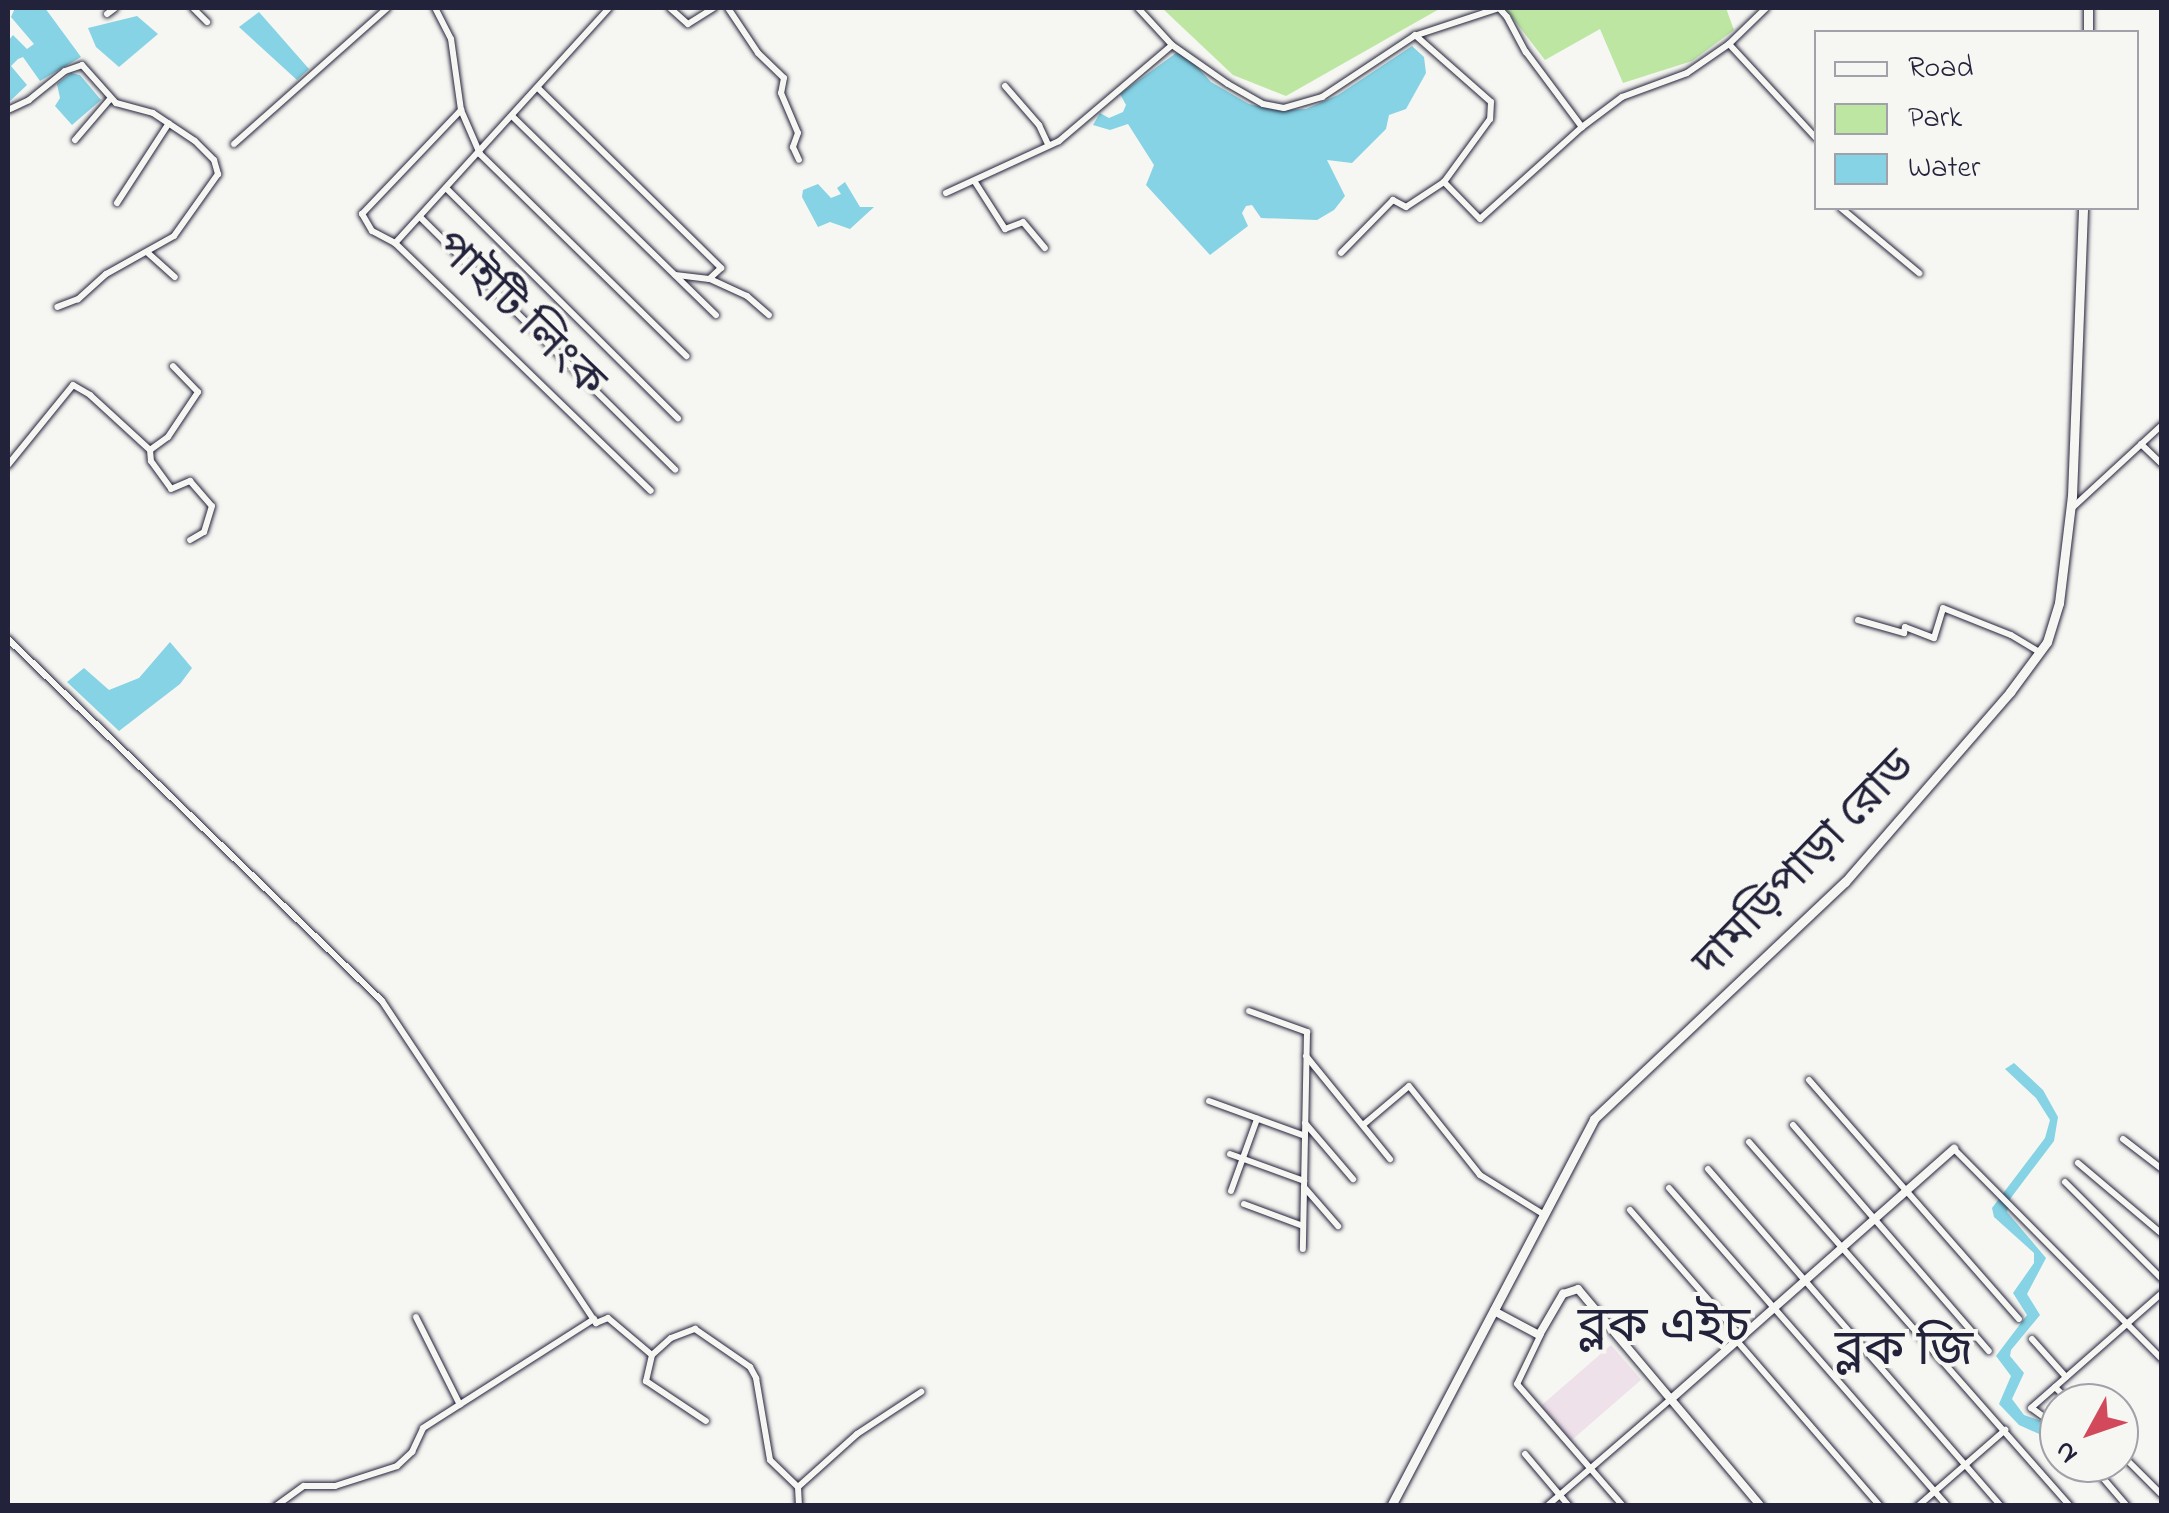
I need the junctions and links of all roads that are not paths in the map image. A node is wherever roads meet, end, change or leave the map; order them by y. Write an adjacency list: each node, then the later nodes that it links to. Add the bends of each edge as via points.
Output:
1 (115, 8): 11 (street)
2 (193, 8): 12 (street)
3 (387, 8): 26 (street)
4 (435, 8): 20 (street, via 451,39)
5 (609, 8): 17 (street, পাইটি লিংক)
6 (670, 8): 7 (street, via 688,24)
7 (714, 8)
8 (728, 8): 29 (street, via 784,78)
9 (1138, 8): 15 (street)
10 (1766, 8): 14 (street)
11 (107, 14)
12 (207, 22)
13 (1416, 36): 15 (street, via 1322,97 1284,108 1252,99); 23 (street, via 1500,8); 31 (street, via 1491,102 1490,119)
14 (1728, 44): 23 (street, via 1687,72 1622,96); 24 (street)
15 (1172, 45): 27 (street)
16 (1005, 86): 27 (street)
17 (538, 88): 21 (street, পাইটি লিংক); 45 (street, via 722,268)
18 (110, 98): 19 (street, via 82,65); 22 (street); 25 (street)
19 (8, 110)
20 (461, 110): 28 (street); 38 (street, via 362,214 372,232)
21 (512, 116): 28 (street, পাইটি লিংক); 43 (street)
22 (170, 123): 34 (street); 41 (street, via 214,160 218,174 174,236)
23 (1582, 127): 31 (street, via 1480,219)
24 (1814, 136)
25 (75, 140)
26 (234, 144)
27 (1048, 144): 30 (street)
28 (480, 154): 32 (street, পাইটি লিংক); 49 (street)
29 (799, 160)
30 (976, 182): 33 (street); 39 (street, via 1005,230 1023,222)
31 (1444, 182): 40 (street, via 1406,207 1393,200)
32 (446, 188): 37 (street, পাইটি লিংক); 51 (street)
33 (946, 193)
34 (116, 203)
35 (1843, 210): 42 (street)
36 (2083, 210): 59 (main road, দামড়িপাড়া রোড)
37 (420, 217): 38 (street, পাইটি লিংক); 57 (street)
38 (396, 243): 58 (street, পাইটি লিংক)
39 (1045, 248)
40 (1340, 253)
41 (148, 254): 44 (street); 46 (street)
42 (1919, 273)
43 (675, 275): 45 (street); 47 (street)
44 (175, 277)
45 (709, 279): 48 (street, via 748,296)
46 (57, 307)
47 (716, 315)
48 (769, 315)
49 (686, 356)
50 (174, 366): 54 (street, via 198,392 168,437)
51 (678, 418)
52 (2162, 425): 53 (street)
53 (2141, 444): 56 (street); 59 (street)
54 (150, 450): 55 (street, via 73,385); 60 (street, via 171,489 190,481 212,506 204,532)
55 (8, 464)
56 (2162, 464)
57 (674, 469)
58 (651, 490)
59 (2070, 509): 63 (main road, দামড়িপাড়া রোড, via 2059,603)
60 (190, 540)
61 (1858, 620): 63 (street, via 1934,638 1942,608)
62 (8, 639): 103 (street, via 382,1000)
63 (2040, 653): 90 (main road, দামড়িপাড়া রোড, via 1844,882 1606,1105)
64 (1249, 1011): 65 (street, via 1307,1032)
65 (1306, 1056): 69 (street); 70 (street)
66 (1810, 1080): 87 (street)
67 (1209, 1101): 68 (street)
68 (1257, 1119): 72 (street); 78 (street)
69 (1305, 1122): 72 (street); 82 (street)
70 (1362, 1125): 77 (street); 90 (street, via 1409,1086 1480,1175)
71 (1793, 1125): 91 (street)
72 (1305, 1136): 84 (street)
73 (2124, 1138): 80 (street)
74 (1749, 1142): 96 (street)
75 (1954, 1149): 87 (street); 105 (street)
76 (1230, 1154): 78 (street)
77 (1390, 1158)
78 (1242, 1159): 84 (street); 86 (street)
79 (2078, 1164): 94 (street)
80 (2162, 1169)
81 (1708, 1170): 98 (street)
82 (1354, 1179)
83 (2065, 1182): 97 (street)
84 (1304, 1184): 92 (street); 93 (street)
85 (1669, 1188): 100 (street)
86 (1230, 1191)
87 (1905, 1192): 91 (street); 104 (street)
88 (1244, 1204): 92 (street)
89 (1630, 1210): 107 (street)
90 (1543, 1214): 101 (main road, দামড়িপাড়া রোড)
91 (1876, 1218): 96 (street); 109 (street)
92 (1303, 1226): 95 (street)
93 (1338, 1226)
94 (2162, 1234)
95 (1303, 1248)
96 (1842, 1248): 98 (street); 118 (street)
97 (2162, 1279)
98 (1805, 1280): 100 (street); 120 (street)
99 (2162, 1293): 105 (street)
100 (1773, 1309): 107 (street); 125 (street)
101 (1494, 1311): 106 (street); 130 (main road, দামড়িপাড়া রোড)
102 (416, 1317): 116 (street)
103 (594, 1319): 110 (street, via 608,1318); 116 (street)
104 (2019, 1319)
105 (2127, 1324): 111 (street); 112 (street)
106 (1541, 1334): 115 (street, via 1562,1294 1576,1288); 121 (street, via 1516,1384)
107 (1739, 1339): 115 (street); 135 (street)
108 (2032, 1339): 112 (street)
109 (1989, 1351)
110 (652, 1356): 117 (street, via 646,1381); 124 (street, via 694,1328 750,1367 770,1460)
111 (2162, 1359)
112 (2066, 1377): 113 (street)
113 (2060, 1383)
114 (921, 1392): 124 (street, via 857,1434)
115 (1671, 1399): 121 (street); 134 (street)
116 (460, 1405): 128 (street, via 423,1428 397,1466 335,1486 304,1486)
117 (706, 1421)
118 (2004, 1430): 120 (street); 139 (street)
119 (1525, 1454): 126 (street)
120 (1966, 1464): 125 (street); 138 (street)
121 (1590, 1468): 126 (street); 133 (street)
122 (2139, 1472): 127 (street)
123 (2107, 1483): 140 (street)
124 (798, 1487): 129 (street)
125 (1934, 1491): 136 (street); 137 (street)
126 (1560, 1494): 131 (street); 132 (street)
127 (2162, 1495)
128 (276, 1506)
129 (798, 1506)
130 (1391, 1506)
131 (1547, 1506)
132 (1570, 1506)
133 (1623, 1506)
134 (1761, 1506)
135 (1880, 1506)
136 (1918, 1506)
137 (1947, 1506)
138 (2001, 1506)
139 (2070, 1506)
140 (2127, 1506)

